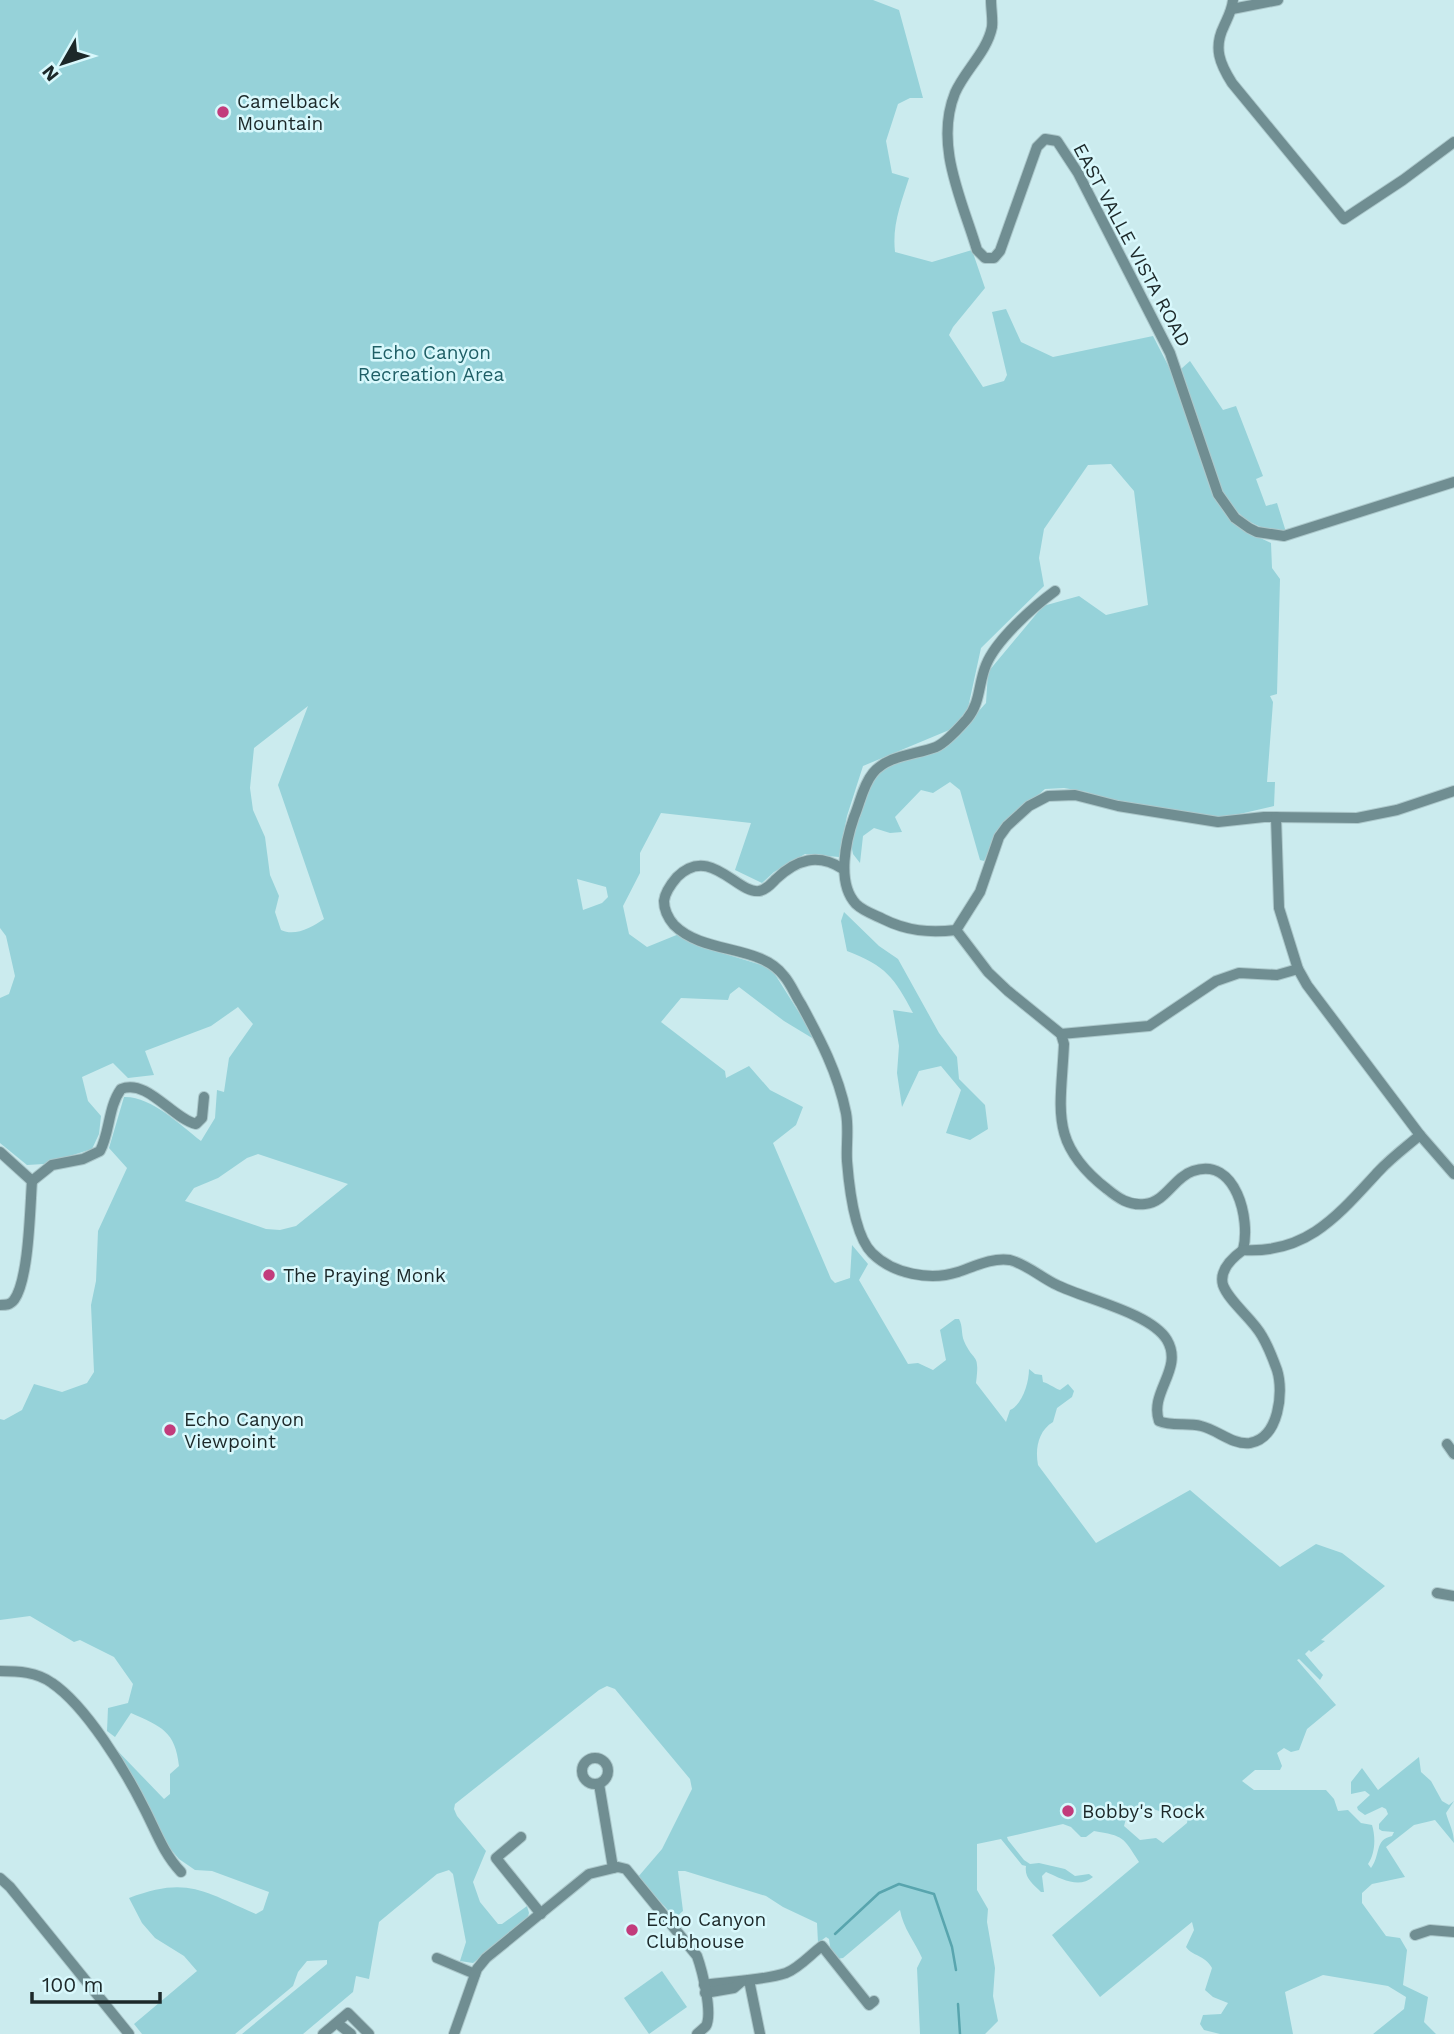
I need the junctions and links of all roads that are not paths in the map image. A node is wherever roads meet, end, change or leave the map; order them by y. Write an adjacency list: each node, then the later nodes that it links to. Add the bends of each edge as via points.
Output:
1 (991, 0): 5 (street, EAST VALLE VISTA ROAD, via 992,27 956,90 947,137 977,250 985,258 994,258 1000,251 1037,147 1045,139 1058,141 1170,353 1218,494 1235,517 1257,533 1284,536)
2 (1278, 0): 3 (street)
3 (1233, 4): 4 (street, via 1217,48 1221,65 1344,219)
4 (1454, 142)
5 (1454, 482)
6 (1055, 592): 9 (street, via 999,645 988,661 978,704 958,729 937,746 897,758 874,772 847,838)
7 (1454, 791): 8 (street, via 1357,818)
8 (1276, 817): 10 (street, via 1198,821 1075,795 1048,796 1007,825 980,892); 11 (street, via 1279,908)
9 (843, 869): 10 (street, via 852,898 868,912 913,930); 18 (street, via 826,860 808,859 760,891 750,890 712,867 701,867 675,879 664,905 671,922 685,935 762,960 784,976 826,1048 842,1094 856,1221 872,1253 907,1272 936,1277 987,1262 1012,1260 1058,1286 1126,1311 1169,1342 1172,1362 1158,1398 1159,1421 1207,1427 1237,1443 1252,1443 1274,1422 1280,1383 1261,1333 1224,1287 1225,1270)
10 (956, 930): 12 (street, via 988,972)
11 (1298, 969): 12 (street, via 1277,975 1240,973 1216,981 1149,1026); 14 (street)
12 (1061, 1034): 18 (street, via 1061,1127 1066,1144 1088,1174 1122,1201 1147,1205 1191,1171 1213,1171 1231,1181 1238,1194)
13 (204, 1097): 17 (street, via 202,1118 196,1124 145,1092 121,1089 100,1151 52,1165)
14 (1420, 1135): 16 (street); 18 (street, via 1329,1223 1295,1242)
15 (0, 1152): 17 (street)
16 (1454, 1174)
17 (32, 1181): 19 (street, via 23,1280 15,1299)
18 (1243, 1250)
19 (0, 1306)
20 (1454, 1446): 21 (street, via 1447,1444)
21 (1454, 1454)
22 (1437, 1593): 23 (street)
23 (1454, 1596)
24 (0, 1671): 29 (street, via 27,1673 51,1682 78,1707)
25 (598, 1784): 27 (street)
26 (521, 1837): 33 (street, via 496,1858)
27 (613, 1868): 33 (street, via 589,1874); 39 (street, via 626,1869 697,1956)
28 (0, 1869): 31 (street)
29 (181, 1872)
30 (0, 1878): 31 (street)
31 (10, 1887): 32 (street); 42 (street)
32 (0, 1895)
33 (541, 1914): 37 (street, via 486,1958)
34 (1454, 1932): 35 (street, via 1430,1930)
35 (1415, 1935)
36 (437, 1958): 37 (street)
37 (475, 1974): 46 (street)
38 (745, 1981): 39 (street); 40 (street, via 790,1971 821,1946 869,2005); 48 (street)
39 (705, 1989): 47 (street, via 708,2018)
40 (874, 2001)
41 (337, 2023): 43 (street); 44 (street); 45 (street, via 348,2013)
42 (129, 2034)
43 (323, 2034)
44 (351, 2034)
45 (369, 2034)
46 (454, 2034)
47 (697, 2034)
48 (760, 2034)

